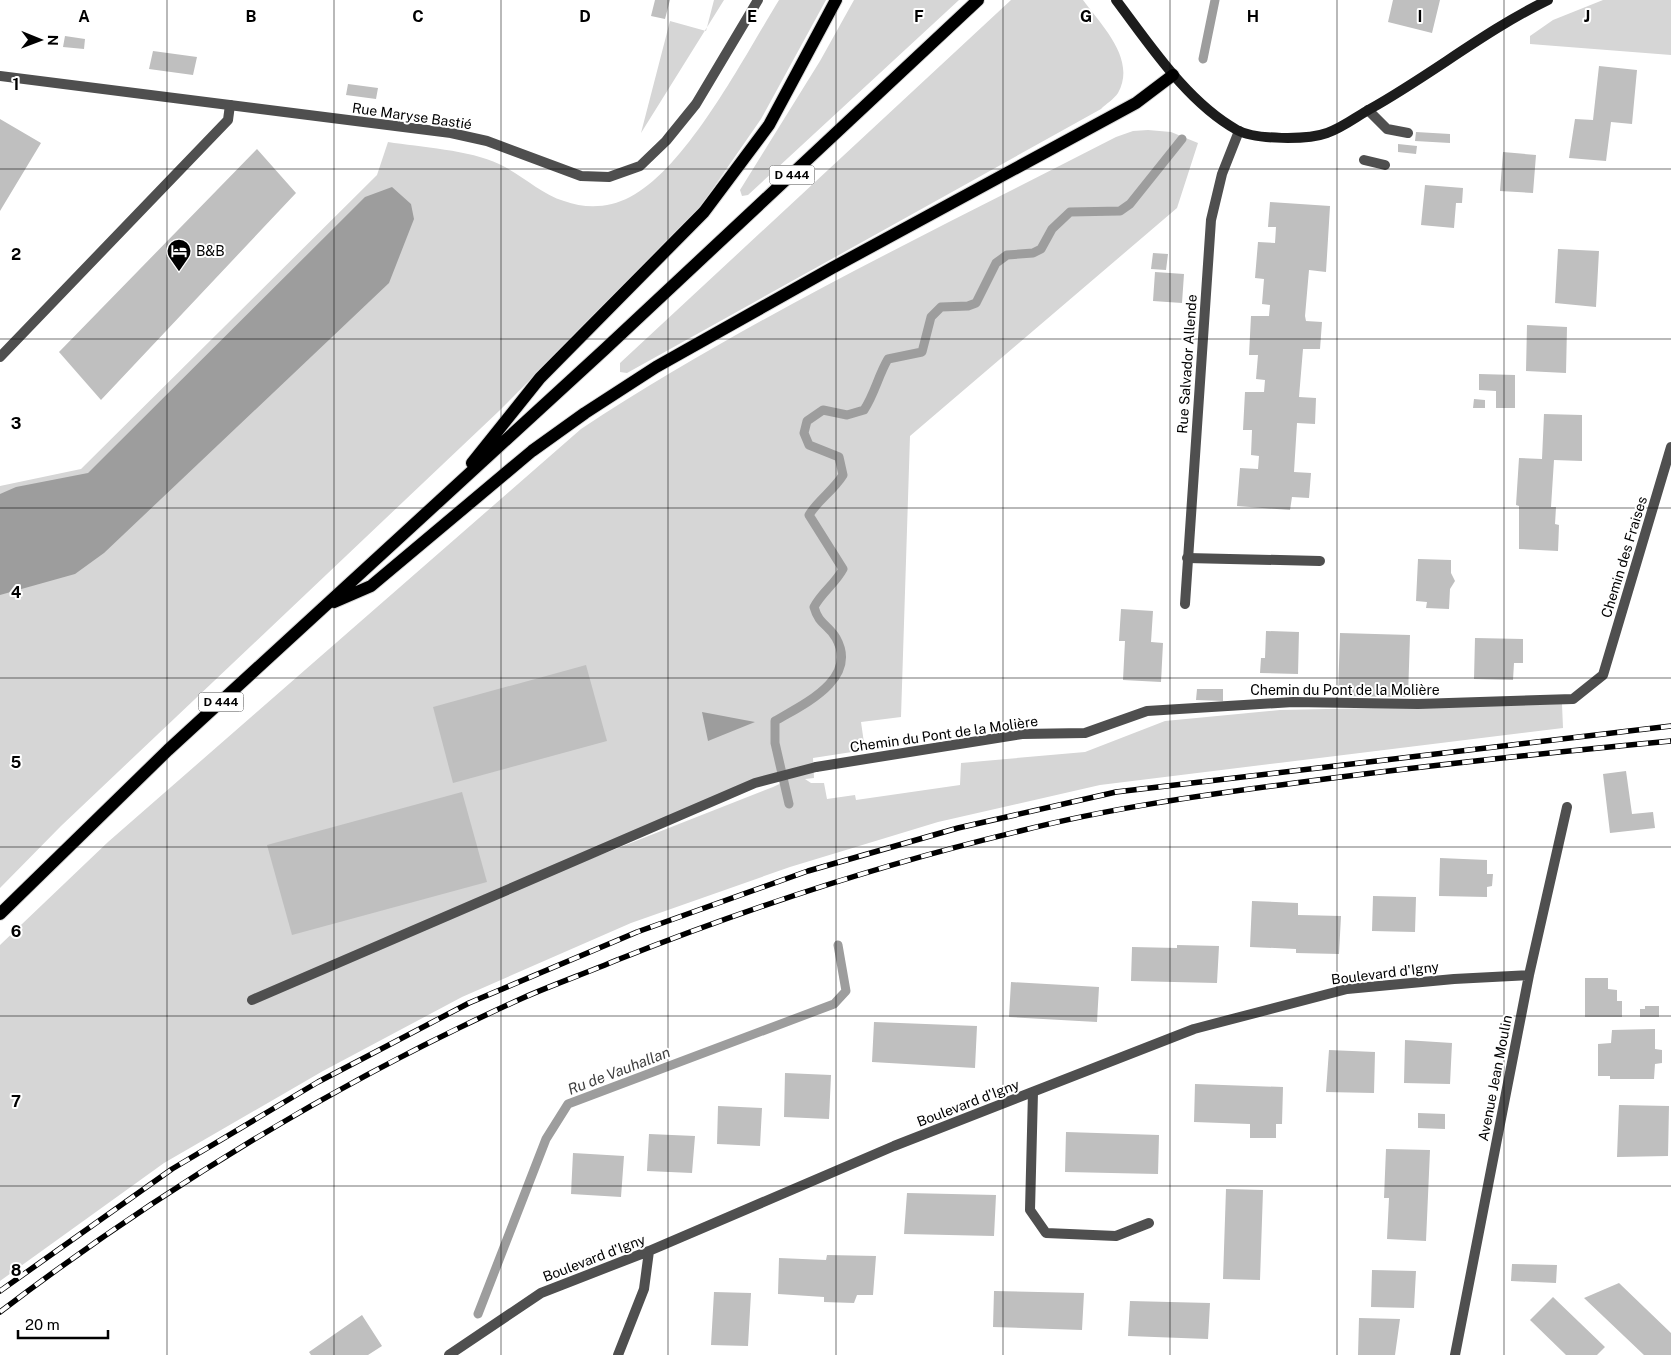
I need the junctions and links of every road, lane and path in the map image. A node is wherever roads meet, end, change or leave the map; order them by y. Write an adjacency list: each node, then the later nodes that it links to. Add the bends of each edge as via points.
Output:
1 (758, 0): 8 (street, Rue Maryse Bastié, via 696,104 666,141 640,166 609,177 581,176 486,141 451,133)
2 (836, 0): 16 (main road, via 769,125 704,212 540,378)
3 (978, 0): 16 (main road, D 444)
4 (1116, 0): 6 (street)
5 (1548, 0): 9 (street)
6 (1173, 75): 10 (street, via 1218,117); 20 (main road, via 1136,103 656,367 532,451 371,586)
7 (0, 76): 8 (street, Rue Maryse Bastié)
8 (230, 105): 14 (street, via 228,120)
9 (1368, 110): 10 (street, via 1327,133 1286,139); 11 (street, via 1387,129)
10 (1239, 131): 17 (street, Rue Salvador Allende, via 1222,174 1211,220)
11 (1408, 133)
12 (1364, 160): 13 (street)
13 (1385, 165)
14 (0, 357)
15 (1671, 447): 21 (street, Chemin des Fraises)
16 (446, 495): 20 (main road, D 444)
17 (1187, 558): 18 (street); 19 (street, Rue Salvador Allende)
18 (1320, 561)
19 (1184, 604)
20 (325, 606): 23 (main road, D 444, via 168,750)
21 (1603, 675): 25 (street, Chemin du Pont de la Molière, via 1573,699 1418,704 1293,702 1147,710 1085,733 1022,734 805,769 756,783)
22 (1566, 807): 24 (street, Avenue Jean Moulin)
23 (0, 914)
24 (1529, 975): 26 (street, Boulevard d'Igny, via 1347,988 1194,1029); 31 (street, Avenue Jean Moulin)
25 (252, 1000)
26 (1033, 1092): 27 (street, via 1030,1210 1046,1233 1116,1236); 28 (street, Boulevard d'Igny, via 894,1146)
27 (1149, 1223)
28 (649, 1252): 29 (street, Boulevard d'Igny, via 541,1293); 30 (street, via 644,1289)
29 (449, 1355)
30 (618, 1355)
31 (1454, 1355)

